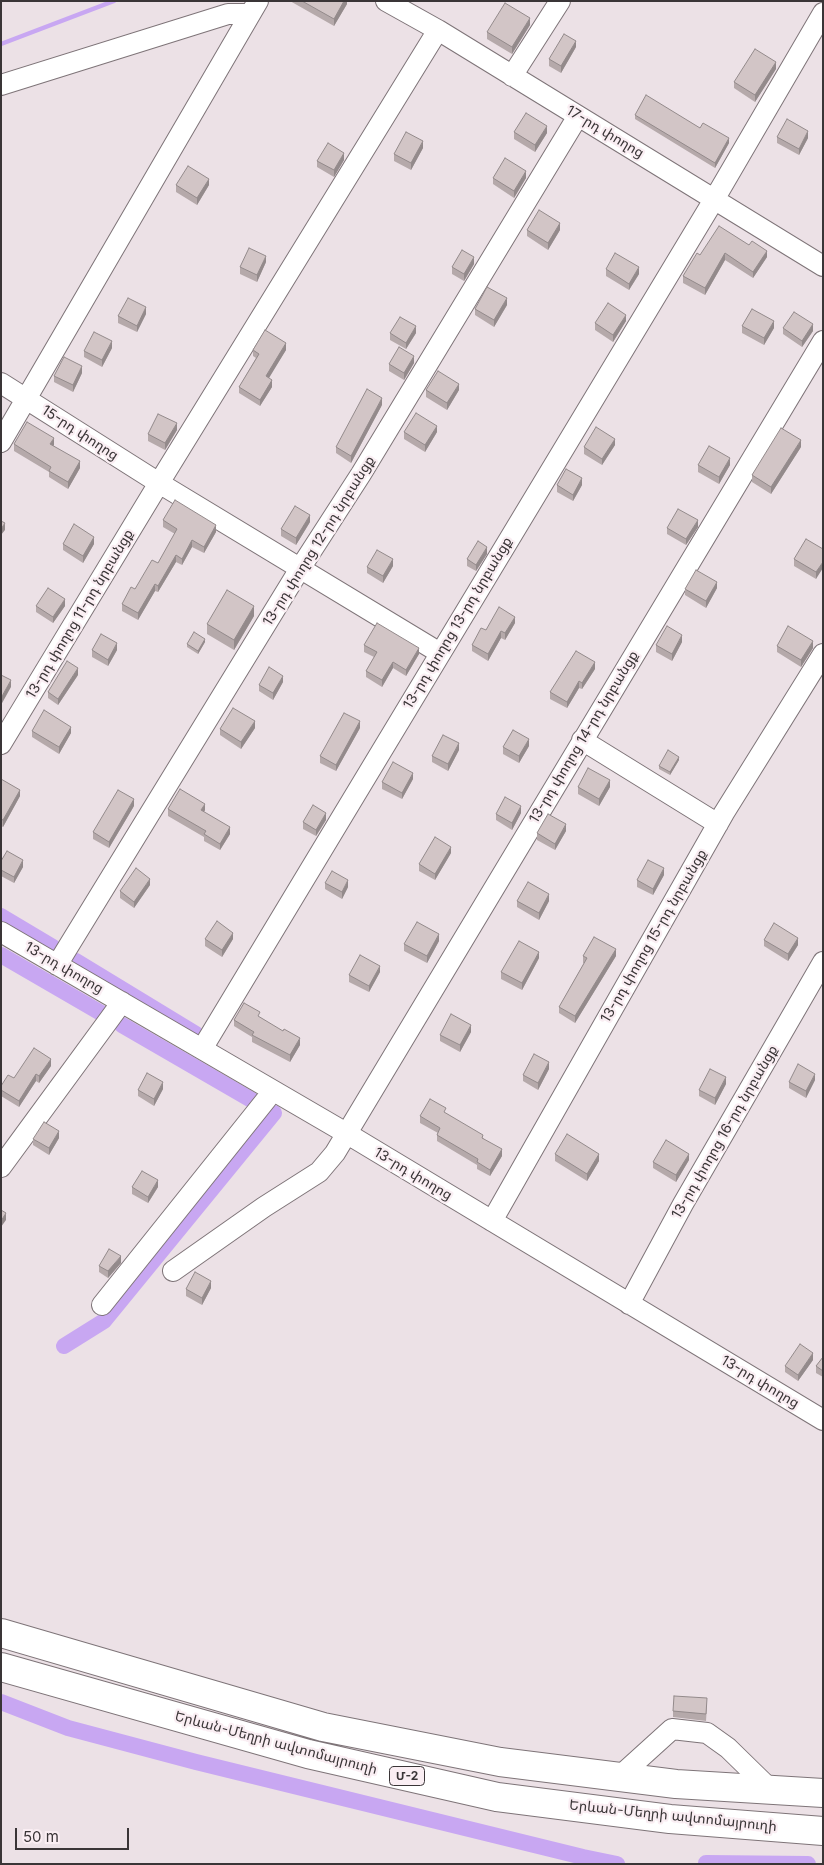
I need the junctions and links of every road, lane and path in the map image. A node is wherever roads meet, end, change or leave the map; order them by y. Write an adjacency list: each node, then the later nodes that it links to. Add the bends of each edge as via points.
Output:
1 (386, 1): 5 (street, 17-րդ փողոց)
2 (560, 1): 6 (street)
3 (254, 8): 7 (street); 13 (street)
4 (823, 13): 9 (street, 13-րդ փողոց 13-րդ նրբանցք)
5 (438, 30): 6 (street, 17-րդ փողոց); 15 (street, 13-րդ փողոց 11-րդ նրբանցք)
6 (512, 76): 8 (street, 17-րդ փողոց)
7 (1, 85)
8 (578, 116): 9 (street, 17-րդ փողոց); 16 (street, 13-րդ փողոց 12-րդ նրբանցք)
9 (715, 198): 10 (street, 17-րդ փողոց); 17 (street, 13-րդ փողոց 13-րդ նրբանցք)
10 (823, 266)
11 (823, 341): 19 (street, 13-րդ փողոց 14-րդ նրբանցք)
12 (1, 383): 13 (street, 15-րդ փողոց)
13 (28, 399): 14 (street); 15 (street, 15-րդ փողոց)
14 (1, 442)
15 (159, 483): 16 (street, 15-րդ փողոց); 20 (street, 13-րդ փողոց 11-րդ նրբանցք)
16 (301, 567): 17 (street, 15-րդ փողոց); 24 (street, 13-րդ փողոց 12-րդ նրբանցք)
17 (440, 653): 26 (street, 13-րդ փողոց 13-րդ նրբանցք)
18 (823, 654): 21 (street, 13-րդ փողոց 15-րդ նրբանցք)
19 (582, 740): 21 (street); 28 (street, 13-րդ փողոց 14-րդ նրբանցք)
20 (1, 744)
21 (718, 824): 30 (street, 13-րդ փողոց 15-րդ նրբանցք)
22 (1, 932): 24 (street, 13-րդ փողոց)
23 (823, 962): 32 (street, 13-րդ փողոց 16-րդ նրբանցք)
24 (57, 965): 25 (street, 13-րդ փողոց)
25 (122, 1002): 26 (street, 13-րդ փողոց); 29 (street)
26 (202, 1049): 27 (street, 13-րդ փողոց)
27 (273, 1091): 28 (street, 13-րդ փողոց); 33 (street)
28 (346, 1133): 30 (street, 13-րդ փողոց); 31 (street, 13-րդ փողոց 14-րդ նրբանցք, via 319,1172)
29 (1, 1167)
30 (492, 1221): 32 (street, 13-րդ փողոց)
31 (173, 1271)
32 (629, 1304): 34 (street, 13-րդ փողոց)
33 (102, 1305)
34 (823, 1420)
35 (1, 1633): 37 (highway, Երևան-Մեղրի ավտոմայրուղի / Մ-2, via 323,1727 500,1762)
36 (1, 1667): 40 (highway, Երևան-Մեղրի ավտոմայրուղի / Մ-2, via 308,1754 498,1797 670,1819)
37 (619, 1777): 38 (highway, Երևան-Մեղրի ավտոմայրուղի / Մ-2); 38 (street, via 672,1729 707,1732)
38 (771, 1790): 39 (highway, Երևան-Մեղրի ավտոմայրուղի / Մ-2)
39 (823, 1794)
40 (823, 1830)

